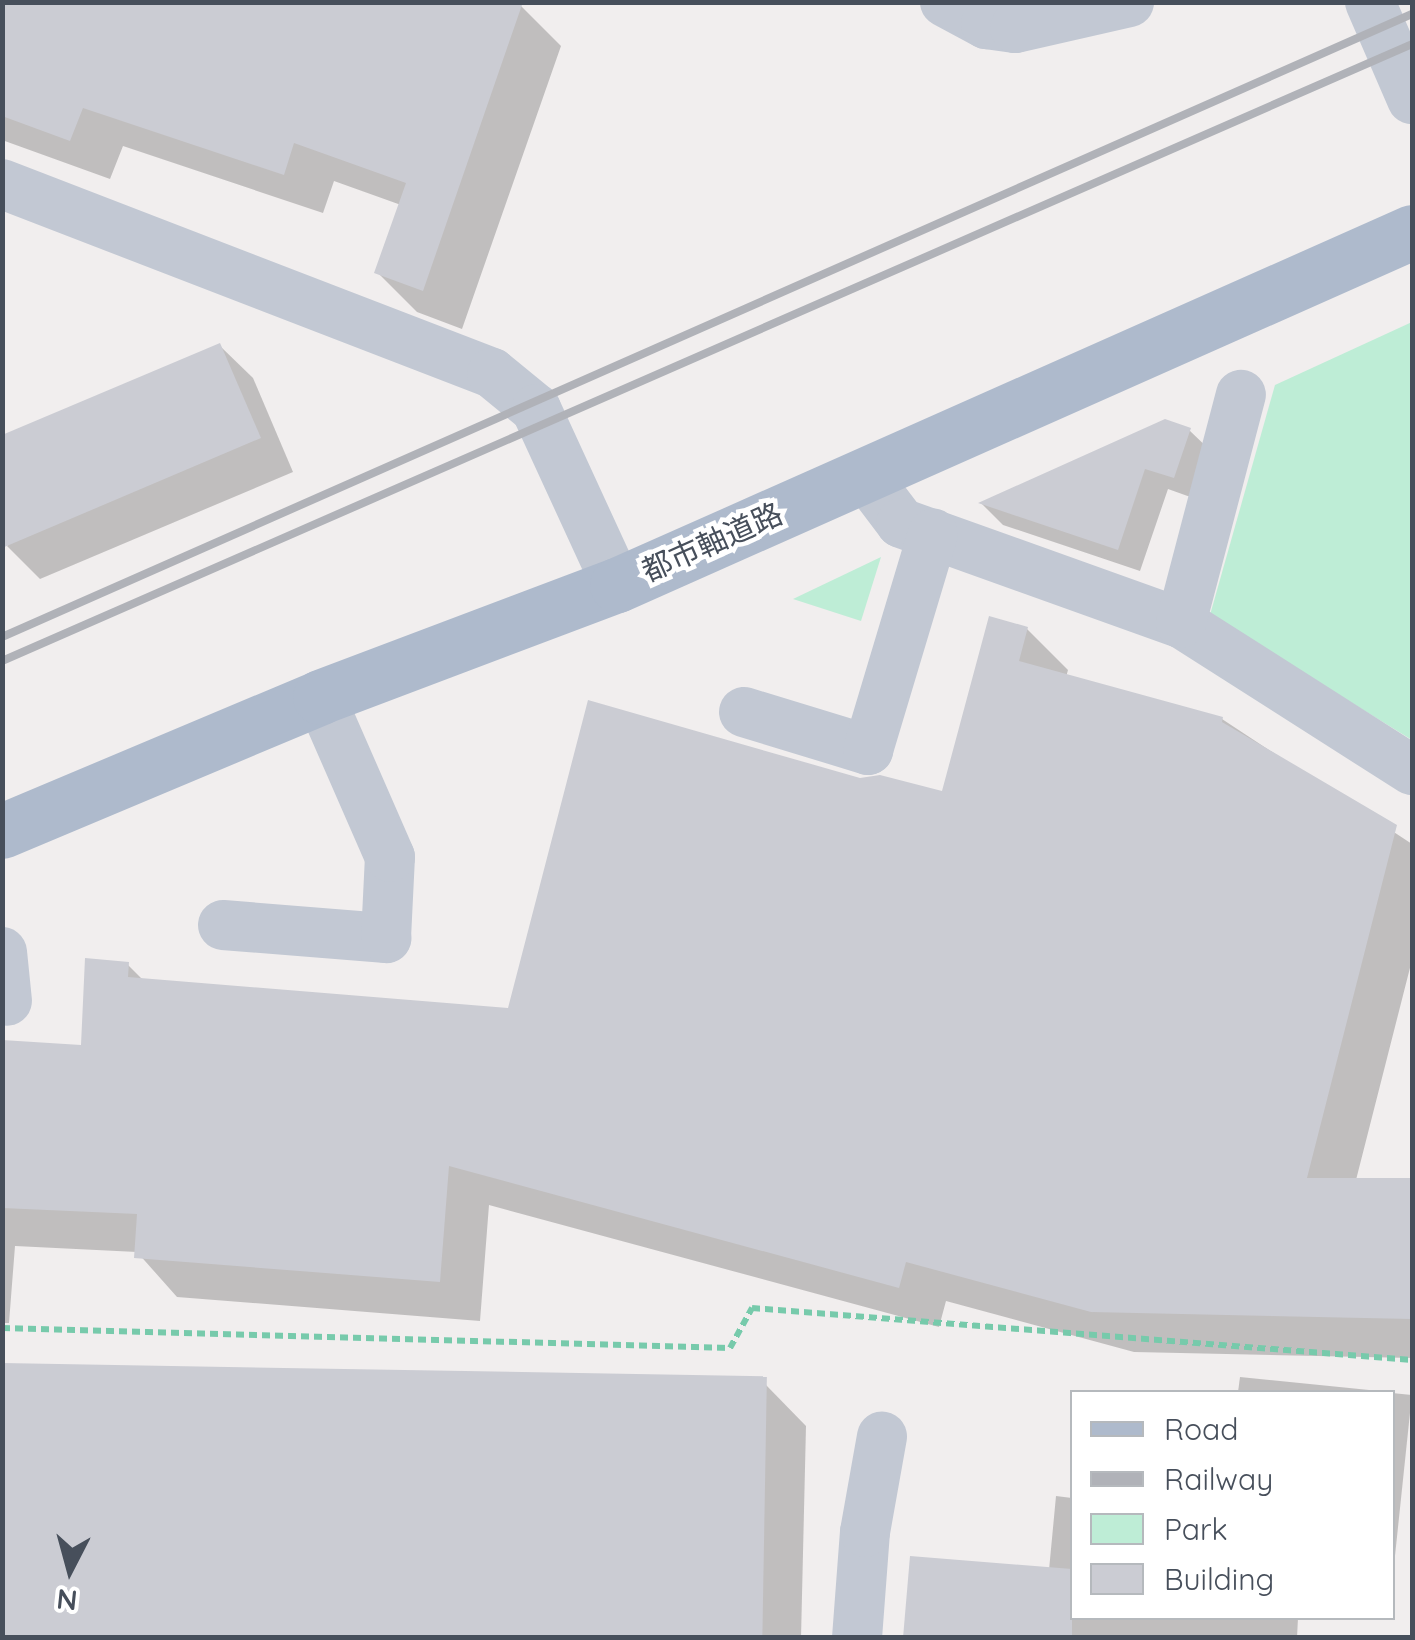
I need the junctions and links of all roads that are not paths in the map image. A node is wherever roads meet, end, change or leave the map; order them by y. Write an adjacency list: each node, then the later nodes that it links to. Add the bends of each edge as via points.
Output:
1 (945, 2): 2 (street, via 986,24 1015,28)
2 (1129, 2)
3 (1370, 2): 4 (street)
4 (1412, 99)
5 (2, 184): 10 (street, via 492,373 536,409)
6 (1412, 232): 8 (main road, 都市軸道路)
7 (1241, 395): 11 (street)
8 (864, 474): 9 (street, via 901,523); 10 (main road, 都市軸道路)
9 (932, 534): 11 (street); 13 (street, via 868,750)
10 (616, 585): 12 (main road, 都市軸道路)
11 (1181, 622): 14 (street)
12 (320, 698): 15 (main road, 都市軸道路); 16 (street, via 390,856 386,938)
13 (744, 712)
14 (1412, 770)
15 (2, 831)
16 (223, 924)
17 (2, 952): 18 (street)
18 (7, 1001)
19 (882, 1438): 20 (street)
20 (856, 1638)

